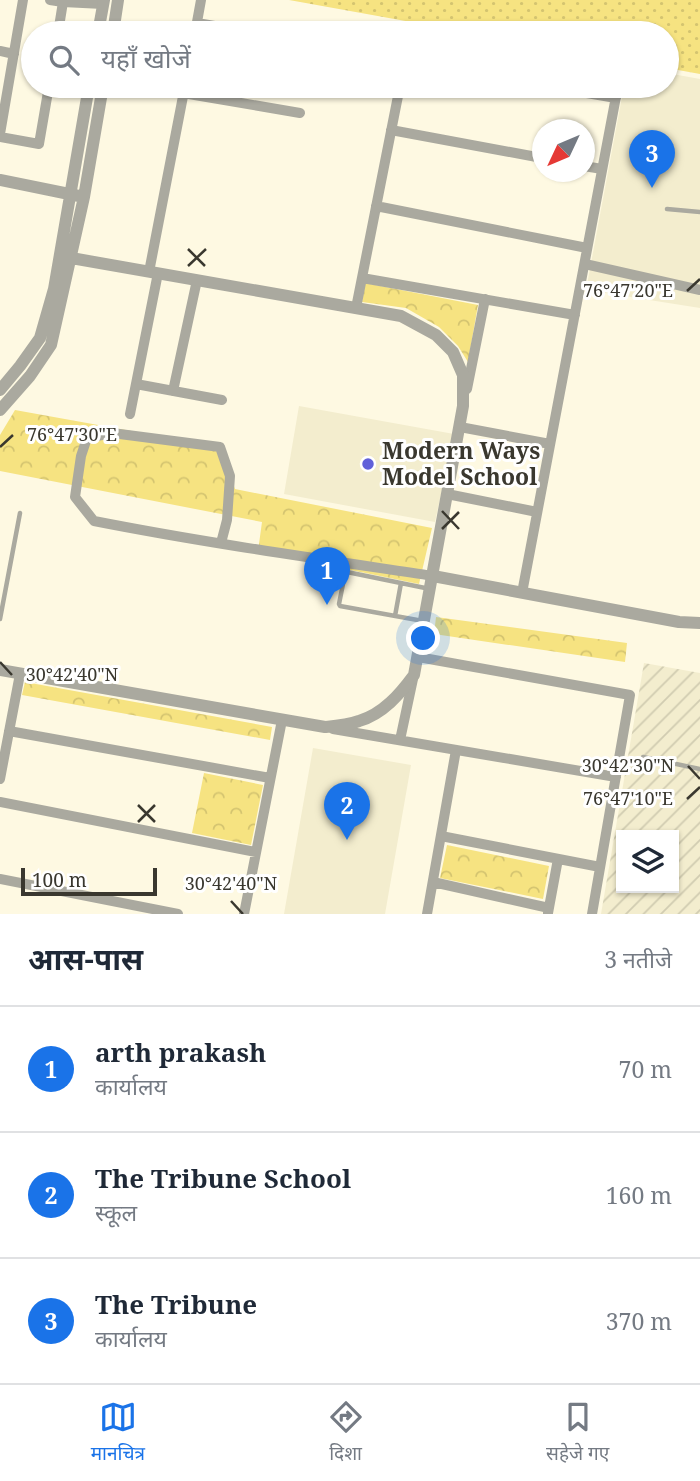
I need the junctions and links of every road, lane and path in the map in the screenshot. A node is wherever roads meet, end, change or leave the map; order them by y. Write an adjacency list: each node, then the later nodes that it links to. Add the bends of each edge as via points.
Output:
1 (23, 0): 12 (street)
2 (50, 0): 5 (street)
3 (118, 0): 9 (street)
4 (201, 0): 10 (street)
5 (63, 2): 6 (street); 7 (street)
6 (103, 2): 8 (street)
7 (60, 21)
8 (100, 21)
9 (115, 21)
10 (197, 21)
11 (0, 51): 12 (street)
12 (14, 54): 21 (street)
13 (47, 98): 23 (street, via 39,144)
14 (88, 98): 28 (street)
15 (100, 98): 28 (street)
16 (182, 98): 35 (street)
17 (228, 98): 20 (street)
18 (398, 98): 22 (street)
19 (616, 98): 26 (street)
20 (300, 113)
21 (2, 116): 23 (street)
22 (391, 130): 24 (street); 29 (street)
23 (0, 135)
24 (532, 156)
25 (595, 168): 26 (street)
26 (603, 169): 32 (street)
27 (0, 180): 28 (street)
28 (77, 195): 33 (street)
29 (376, 206): 32 (street); 36 (street)
30 (667, 209): 31 (lane)
31 (700, 212)
32 (587, 248): 34 (street)
33 (66, 256): 35 (street); 43 (street, via 40,338); 47 (street, via 51,345)
34 (584, 264): 38 (street); 41 (street)
35 (153, 272): 37 (street); 42 (street)
36 (362, 278): 39 (street); 40 (street)
37 (197, 280): 40 (street); 44 (street)
38 (700, 290)
39 (485, 299): 41 (street); 46 (street)
40 (356, 308): 46 (street, via 401,316 436,335 453,352 464,376)
41 (575, 315): 50 (street)
42 (136, 384): 44 (street); 48 (street)
43 (0, 390)
44 (173, 391): 45 (street)
45 (222, 400)
46 (464, 406): 49 (street)
47 (0, 410)
48 (130, 414)
49 (460, 427): 50 (street); 51 (street)
50 (550, 444): 52 (street)
51 (447, 494): 52 (street); 55 (street)
52 (537, 512): 57 (street)
53 (20, 513): 59 (lane)
54 (221, 543): 54 (street, via 94,521 75,497 87,438 112,433 220,447 230,475); 55 (street)
55 (431, 582): 56 (lane); 57 (street); 60 (street)
56 (401, 583): 58 (lane); 58 (lane, via 347,572 339,604)
57 (522, 593): 61 (street)
58 (395, 616): 60 (lane)
59 (0, 619)
60 (424, 621): 62 (street)
61 (700, 623)
62 (418, 657): 65 (street); 73 (street, via 630,695)
63 (0, 670): 64 (street)
64 (20, 674): 66 (street); 68 (street)
65 (414, 675): 67 (street, via 383,708 360,721); 69 (street)
66 (282, 720): 67 (street); 74 (street)
67 (325, 727): 69 (street)
68 (9, 731): 74 (street); 75 (street)
69 (400, 740): 70 (street)
70 (456, 750): 73 (street); 77 (street)
71 (643, 757): 72 (lane)
72 (700, 769)
73 (616, 777): 80 (street)
74 (270, 778): 78 (street)
75 (0, 779)
76 (0, 802): 78 (street)
77 (441, 836): 79 (street); 82 (street)
78 (256, 852): 85 (street)
79 (558, 859): 80 (street); 83 (street)
80 (600, 867): 87 (street)
81 (0, 879): 84 (street)
82 (433, 882): 83 (street); 86 (street)
83 (549, 911)
84 (178, 914)
85 (244, 914)
86 (427, 914)
87 (592, 914)

